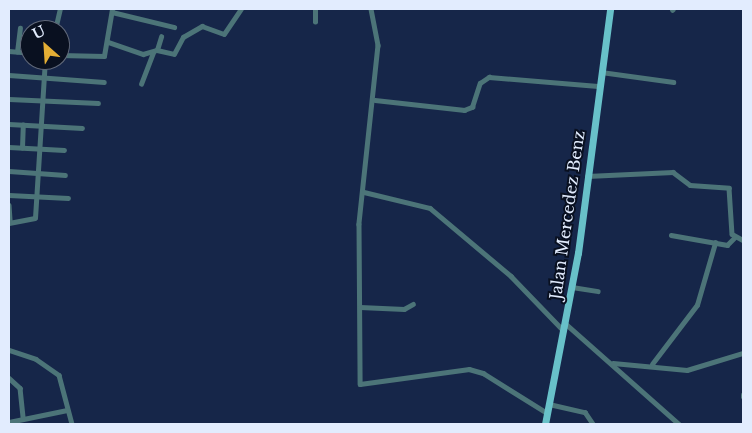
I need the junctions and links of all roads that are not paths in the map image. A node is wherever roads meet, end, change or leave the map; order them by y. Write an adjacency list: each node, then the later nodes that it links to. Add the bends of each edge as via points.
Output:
1 (241, 9): 12 (street, via 224,34 202,26 183,37 174,54)
2 (315, 9): 6 (street)
3 (371, 9): 25 (street, via 378,46)
4 (610, 9): 17 (main road, Jalan Mercedez Benz)
5 (112, 10): 7 (street); 10 (street)
6 (315, 22)
7 (174, 27)
8 (20, 28): 13 (street)
9 (161, 37): 12 (street)
10 (108, 42): 12 (street, via 139,54); 15 (street, via 103,57)
11 (9, 51): 13 (street)
12 (155, 51): 22 (street)
13 (17, 52): 14 (street)
14 (20, 52)
15 (70, 55)
16 (45, 70): 19 (street)
17 (600, 72): 21 (street); 23 (main road, Jalan Mercedez Benz)
18 (9, 75): 19 (street)
19 (44, 78): 20 (street); 26 (street)
20 (104, 82)
21 (674, 82)
22 (141, 84)
23 (598, 86): 25 (street, via 490,77 480,83 472,107 464,110); 39 (main road, Jalan Mercedez Benz)
24 (9, 99): 26 (street)
25 (375, 100): 40 (street)
26 (42, 102): 27 (street); 30 (street)
27 (98, 103)
28 (9, 124): 29 (street)
29 (23, 125): 30 (street); 33 (street)
30 (41, 125): 31 (street); 34 (street)
31 (82, 128)
32 (9, 147): 33 (street)
33 (22, 148): 34 (street)
34 (39, 149): 35 (street); 37 (street)
35 (64, 150)
36 (9, 171): 37 (street)
37 (38, 172): 38 (street); 42 (street)
38 (65, 175)
39 (587, 176): 47 (street, via 676,172 690,185 729,188); 50 (main road, Jalan Mercedez Benz)
40 (364, 192): 53 (street, via 359,224); 54 (street, via 430,208 511,276)
41 (9, 195): 42 (street)
42 (36, 196): 43 (street); 45 (street, via 34,220)
43 (68, 198)
44 (9, 205): 45 (street)
45 (9, 222)
46 (670, 235): 49 (street)
47 (734, 238): 48 (street); 49 (street, via 730,245)
48 (743, 240)
49 (715, 243): 58 (street, via 698,305)
50 (572, 287): 51 (street); 54 (main road, Jalan Mercedez Benz)
51 (598, 291)
52 (413, 304): 53 (street, via 404,309)
53 (360, 307): 62 (street, via 360,384 469,369 484,373)
54 (565, 328): 57 (street); 60 (main road, Jalan Mercedez Benz)
55 (9, 350): 61 (street, via 36,359 59,375)
56 (743, 353): 58 (street, via 690,370)
57 (613, 363): 58 (street); 68 (street)
58 (652, 364)
59 (9, 378): 63 (street, via 20,388)
60 (549, 404): 62 (main road, Jalan Mercedez Benz); 67 (street, via 585,412)
61 (68, 410): 63 (street); 65 (street)
62 (547, 413): 66 (main road, Jalan Mercedez Benz)
63 (23, 419): 64 (street)
64 (9, 422)
65 (72, 424)
66 (545, 424)
67 (593, 424)
68 (680, 424)

